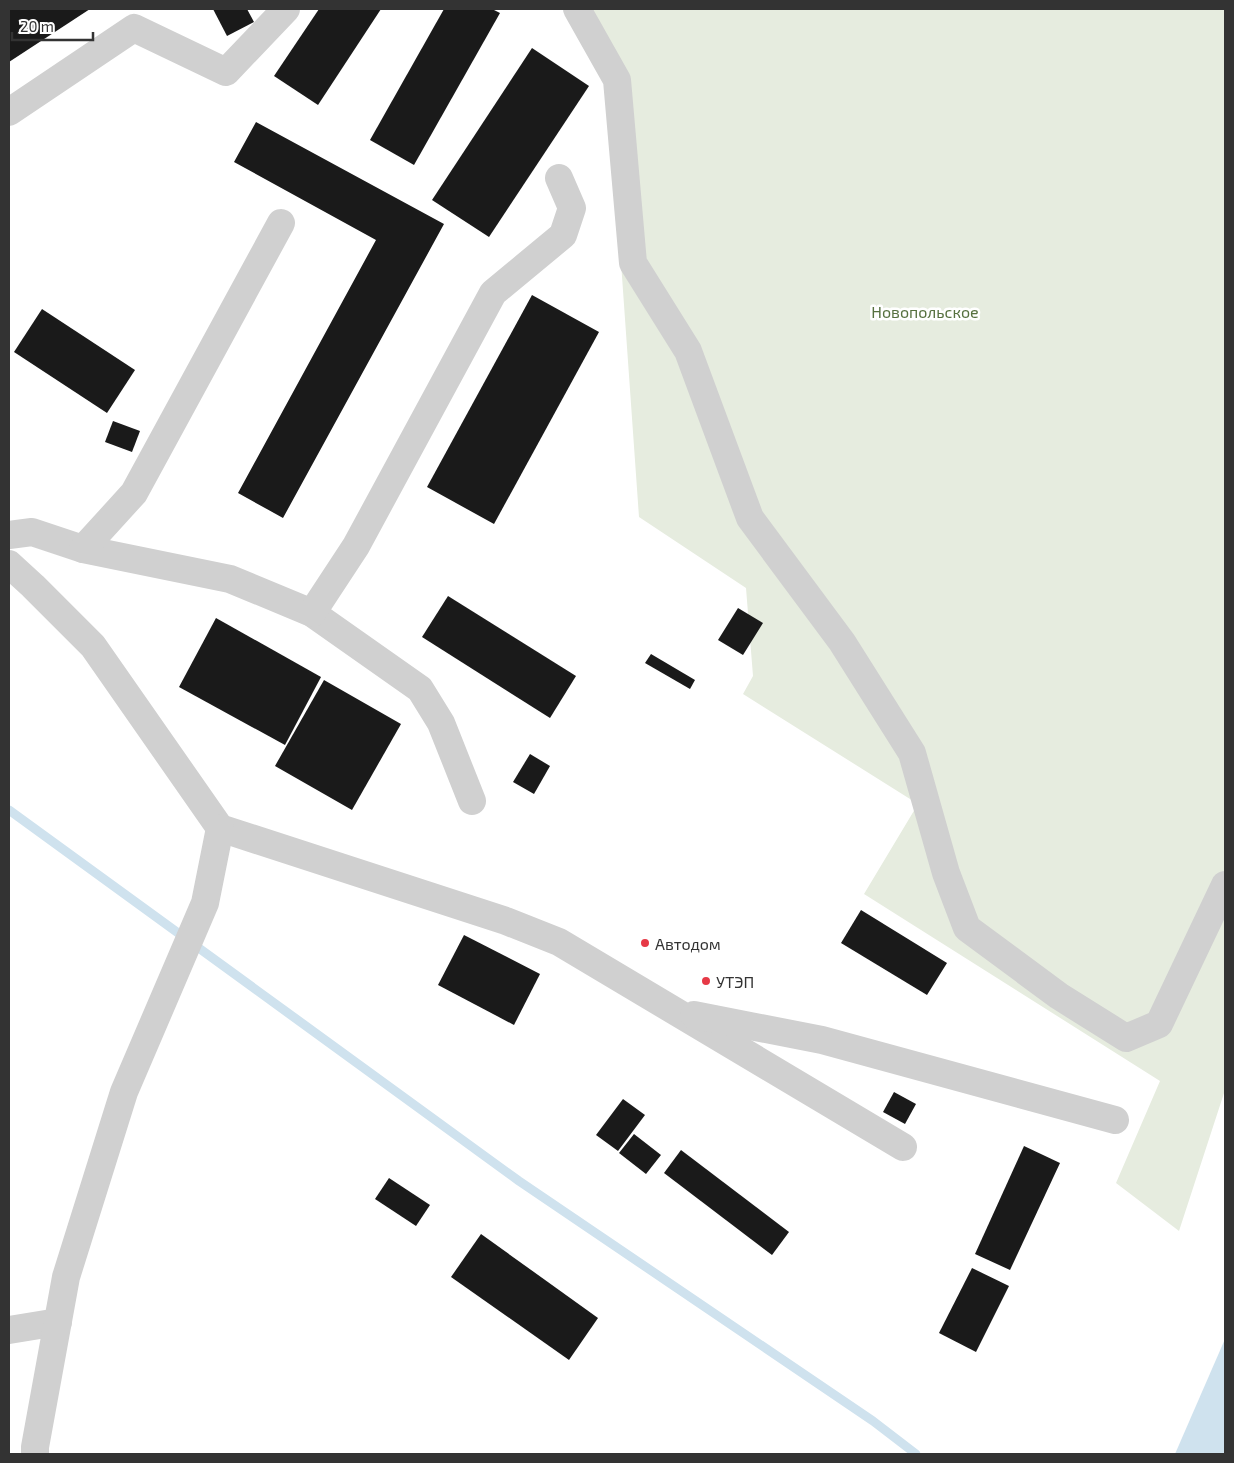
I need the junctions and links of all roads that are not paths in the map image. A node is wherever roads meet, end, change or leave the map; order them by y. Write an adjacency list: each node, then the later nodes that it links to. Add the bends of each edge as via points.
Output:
1 (286, 9): 3 (lane, via 226,72 134,28)
2 (577, 9): 12 (lane, via 617,80 633,263 688,351 750,518 842,642 912,753 946,873 967,928 1059,996 1126,1038 1159,1024)
3 (9, 112)
4 (559, 178): 9 (lane, via 572,208 564,235 493,293 356,546)
5 (281, 223): 7 (lane, via 134,493)
6 (9, 535): 7 (lane, via 32,532)
7 (83, 548): 9 (lane, via 230,578)
8 (9, 564): 11 (lane, via 93,646)
9 (312, 613): 10 (lane, via 420,689 441,723)
10 (472, 801)
11 (220, 828): 13 (lane, via 506,921 559,942); 16 (lane, via 205,903 124,1092 66,1277)
12 (1225, 884)
13 (676, 1012): 14 (lane, via 822,1040); 15 (lane)
14 (1115, 1120)
15 (904, 1148)
16 (58, 1322): 17 (lane); 18 (lane)
17 (9, 1330)
18 (35, 1454)

